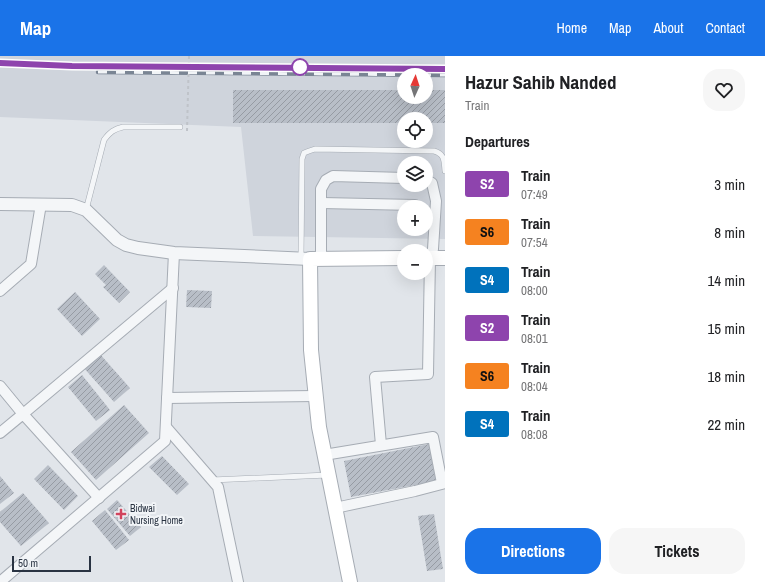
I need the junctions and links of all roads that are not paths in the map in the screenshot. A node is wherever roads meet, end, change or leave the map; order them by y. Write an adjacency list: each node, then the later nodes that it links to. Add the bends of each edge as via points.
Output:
1 (180, 127): 9 (lane, via 123,127 116,128 110,133 104,140)
2 (445, 171): 15 (lane, via 443,157 434,151 315,149 304,154 302,159)
3 (397, 178): 5 (street, via 333,176 326,180 321,190)
4 (433, 188): 10 (street, via 436,201)
5 (322, 203): 8 (street); 15 (street)
6 (0, 204): 7 (street)
7 (41, 204): 9 (street, via 72,205); 18 (street, via 30,264)
8 (397, 205)
9 (86, 210): 11 (street, via 117,240 126,245)
10 (433, 249)
11 (174, 253): 15 (street); 17 (street)
12 (397, 258): 15 (main road)
13 (433, 258): 14 (main road)
14 (445, 258)
15 (311, 259): 20 (main road, via 311,350)
16 (428, 280): 25 (street, via 428,374 376,377)
17 (172, 288): 21 (street); 22 (street)
18 (0, 291)
19 (0, 386): 22 (street)
20 (315, 396): 21 (street); 26 (main road)
21 (167, 398): 23 (street)
22 (24, 414): 24 (street); 30 (street)
23 (166, 427): 28 (street); 30 (street, via 165,441)
24 (0, 433)
25 (381, 445): 26 (street); 29 (street, via 433,437)
26 (324, 454): 27 (main road)
27 (328, 475): 28 (lane); 31 (main road)
28 (211, 480): 33 (street, via 218,488)
29 (444, 483): 31 (street)
30 (99, 498): 32 (street)
31 (335, 508): 34 (main road)
32 (0, 582)
33 (238, 582)
34 (350, 582)

